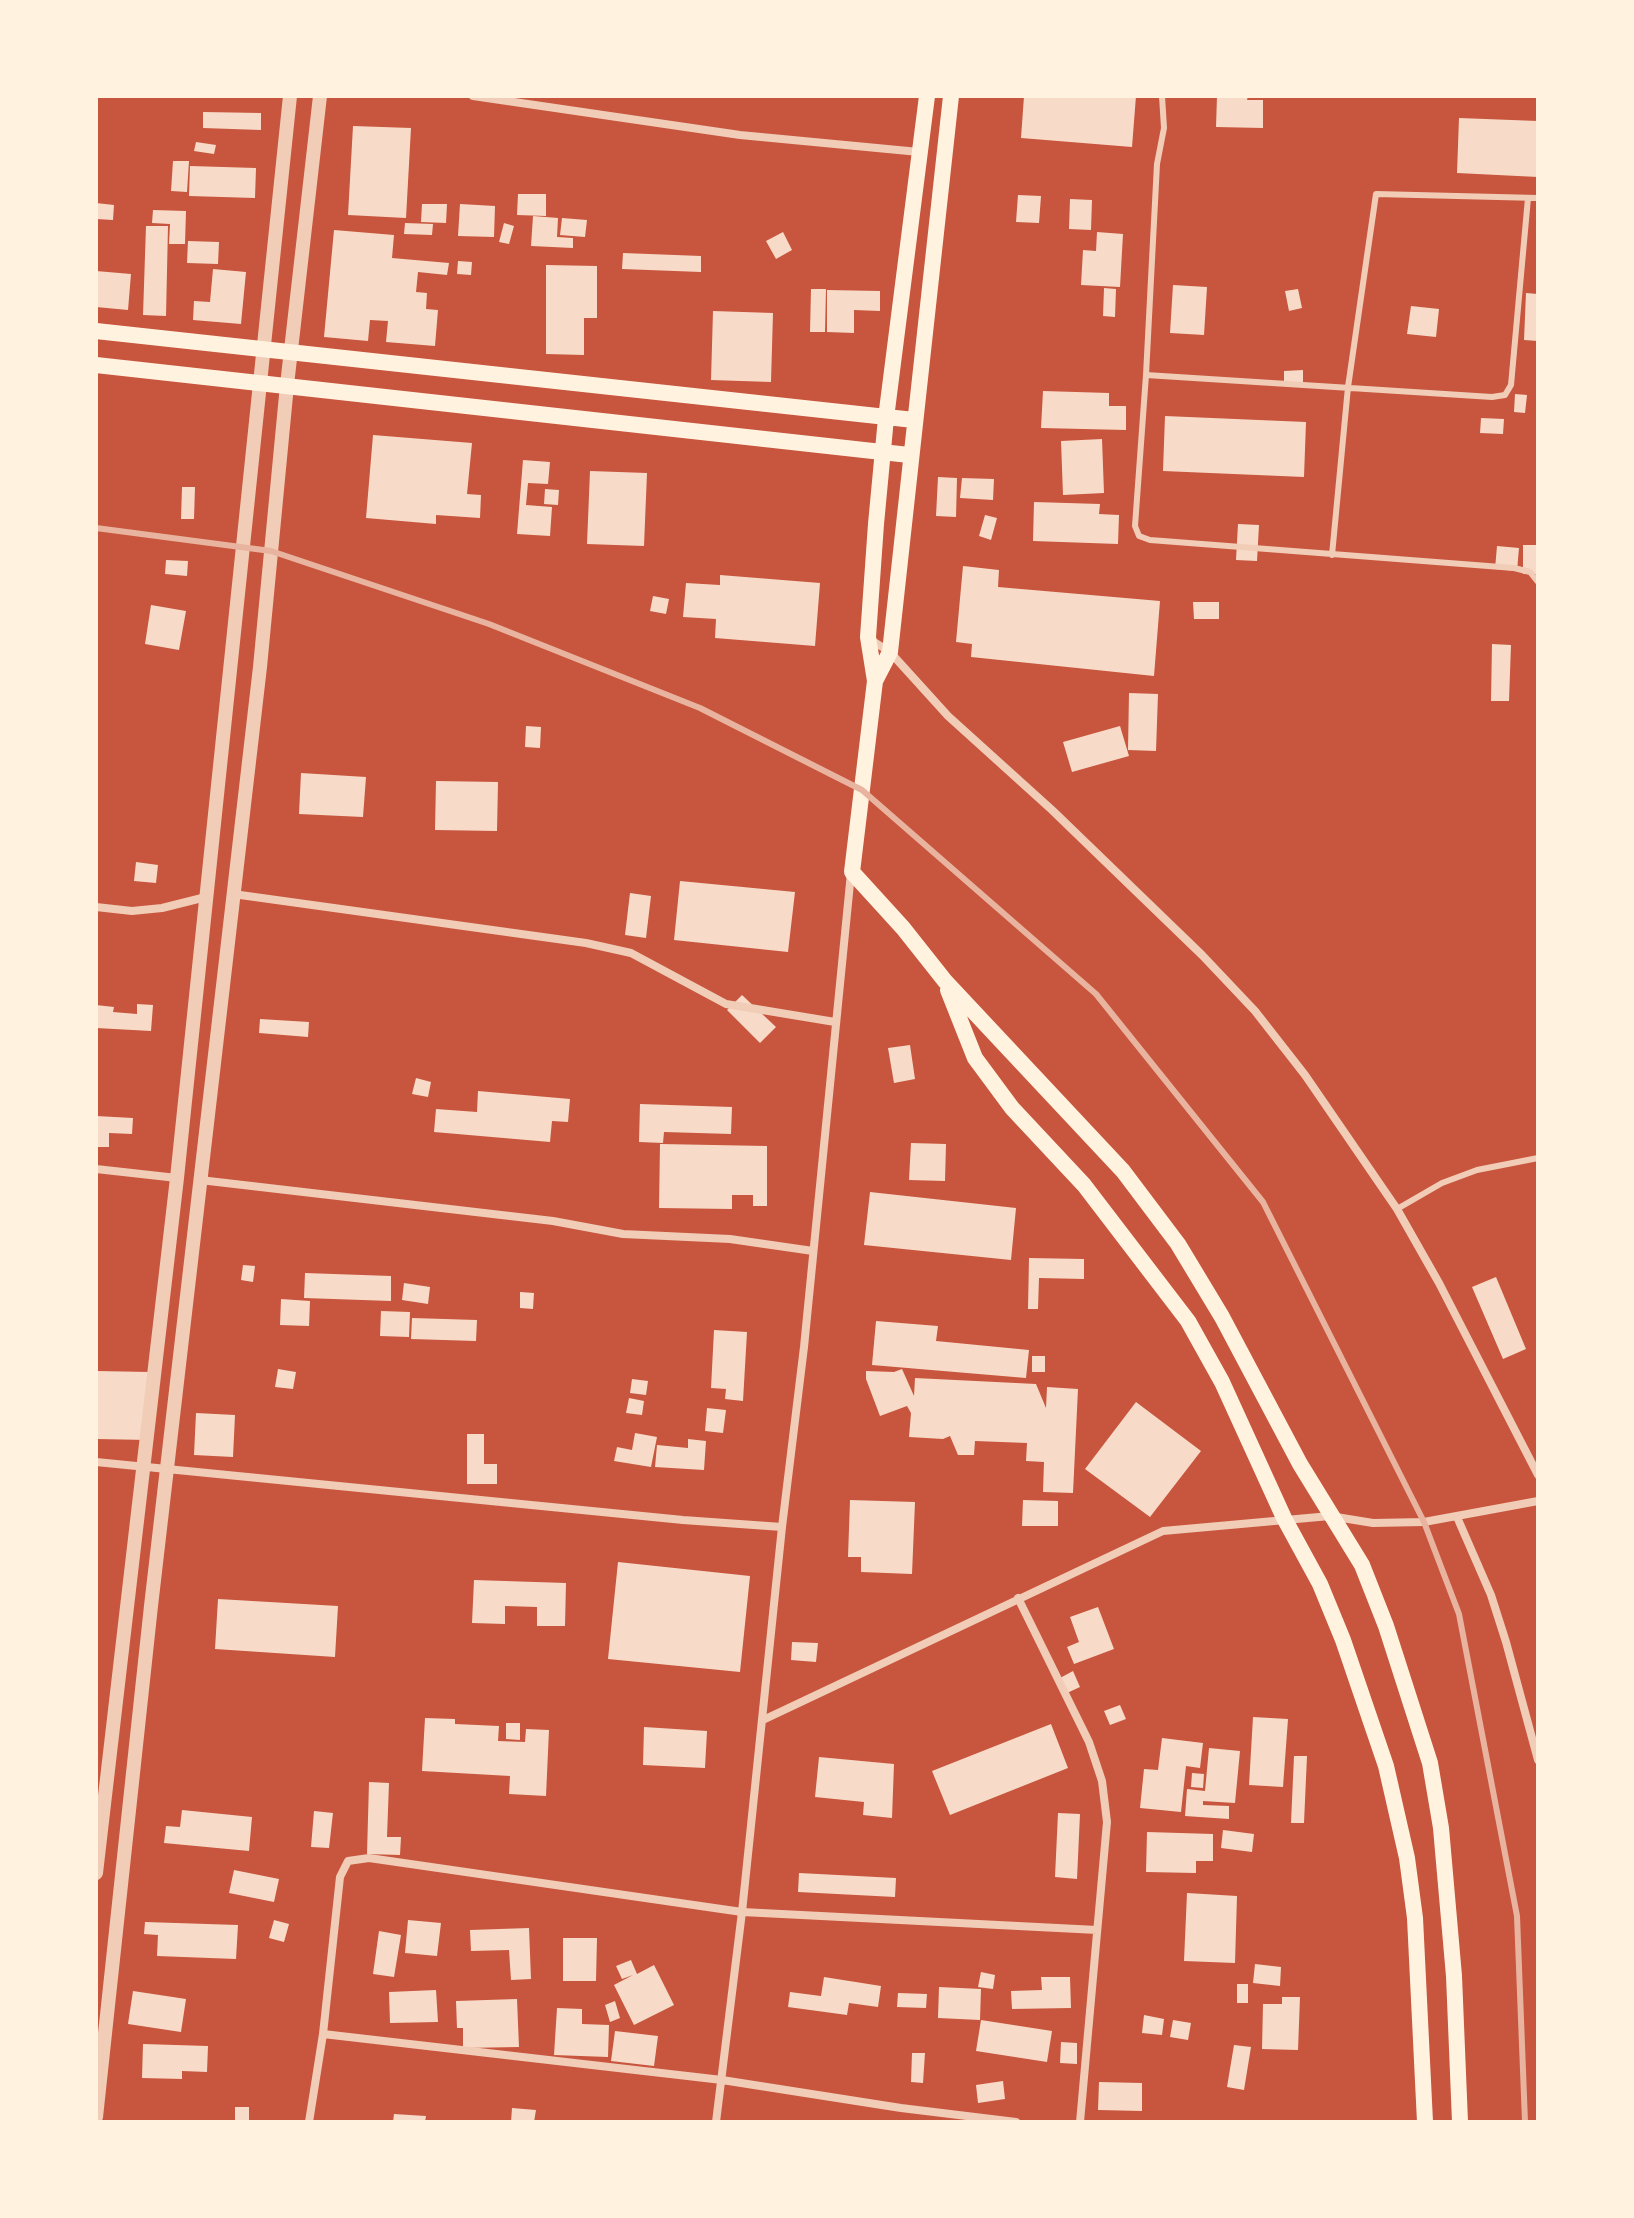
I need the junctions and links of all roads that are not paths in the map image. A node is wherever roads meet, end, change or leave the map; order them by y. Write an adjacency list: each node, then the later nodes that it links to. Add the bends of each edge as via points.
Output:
1 (290, 96): 11 (street)
2 (320, 96): 12 (street)
3 (473, 96): 7 (street, via 740,135)
4 (927, 96): 7 (main road)
5 (951, 96): 19 (main road)
6 (1162, 96): 14 (lane)
7 (919, 152): 18 (main road)
8 (1528, 198): 9 (lane); 17 (lane, via 1376,194); 17 (lane, via 1511,385 1505,395)
9 (1538, 198)
10 (96, 331): 11 (main road)
11 (262, 350): 12 (main road); 15 (street)
12 (293, 353): 16 (street); 18 (main road)
13 (96, 365): 15 (main road)
14 (1146, 375): 17 (lane); 22 (lane, via 1135,526 1139,536)
15 (259, 383): 16 (main road); 29 (street)
16 (287, 385): 20 (main road); 28 (street)
17 (1348, 387): 22 (lane)
18 (886, 418): 19 (main road); 20 (main road)
19 (914, 420): 21 (main road)
20 (883, 452): 21 (main road); 24 (main road)
21 (909, 455): 25 (main road)
22 (1332, 555): 23 (lane, via 1514,568 1530,572)
23 (1538, 582)
24 (868, 637): 25 (street); 26 (main road)
25 (890, 652): 26 (main road); 37 (street, via 948,716 1052,810 1255,1011)
26 (875, 681): 27 (main road)
27 (852, 872): 31 (main road); 32 (street)
28 (233, 894): 32 (street, via 586,943 631,953 726,1004); 36 (street)
29 (206, 897): 30 (street, via 132,911); 35 (street)
30 (96, 907)
31 (945, 981): 44 (main road, via 1123,1171 1178,1244); 46 (main road, via 975,1058 1012,1108 1084,1185 1188,1321)
32 (835, 1022): 38 (street)
33 (1538, 1158): 37 (lane, via 1477,1170)
34 (96, 1169): 35 (street)
35 (177, 1178): 40 (street)
36 (200, 1180): 38 (street, via 553,1221 623,1234 730,1239); 41 (street)
37 (1397, 1209): 42 (street)
38 (813, 1251): 47 (street)
39 (96, 1462): 40 (street)
40 (145, 1467): 41 (street); 53 (street)
41 (168, 1468): 47 (street); 58 (street)
42 (1538, 1475)
43 (1538, 1501): 45 (street)
44 (1330, 1516): 45 (street, via 1373,1523); 46 (street); 64 (main road, via 1362,1565 1430,1763 1453,1961)
45 (1457, 1517): 50 (street, via 1491,1595)
46 (1284, 1518): 48 (street, via 1163,1531); 63 (main road, via 1320,1584 1386,1766 1415,1918)
47 (782, 1527): 49 (street)
48 (1018, 1598): 49 (street); 55 (street, via 1089,1742 1102,1781 1107,1822)
49 (763, 1720): 54 (street)
50 (1526, 1722): 51 (street); 52 (street)
51 (1538, 1722)
52 (1538, 1760)
53 (96, 1873)
54 (742, 1912): 55 (street); 56 (street, via 369,1858 348,1861 340,1877); 57 (street)
55 (1097, 1930): 62 (street)
56 (323, 2034): 57 (street); 59 (street)
57 (722, 2080): 60 (street); 61 (street)
58 (96, 2117)
59 (309, 2122)
60 (716, 2122)
61 (1016, 2122)
62 (1080, 2122)
63 (1425, 2122)
64 (1460, 2122)

